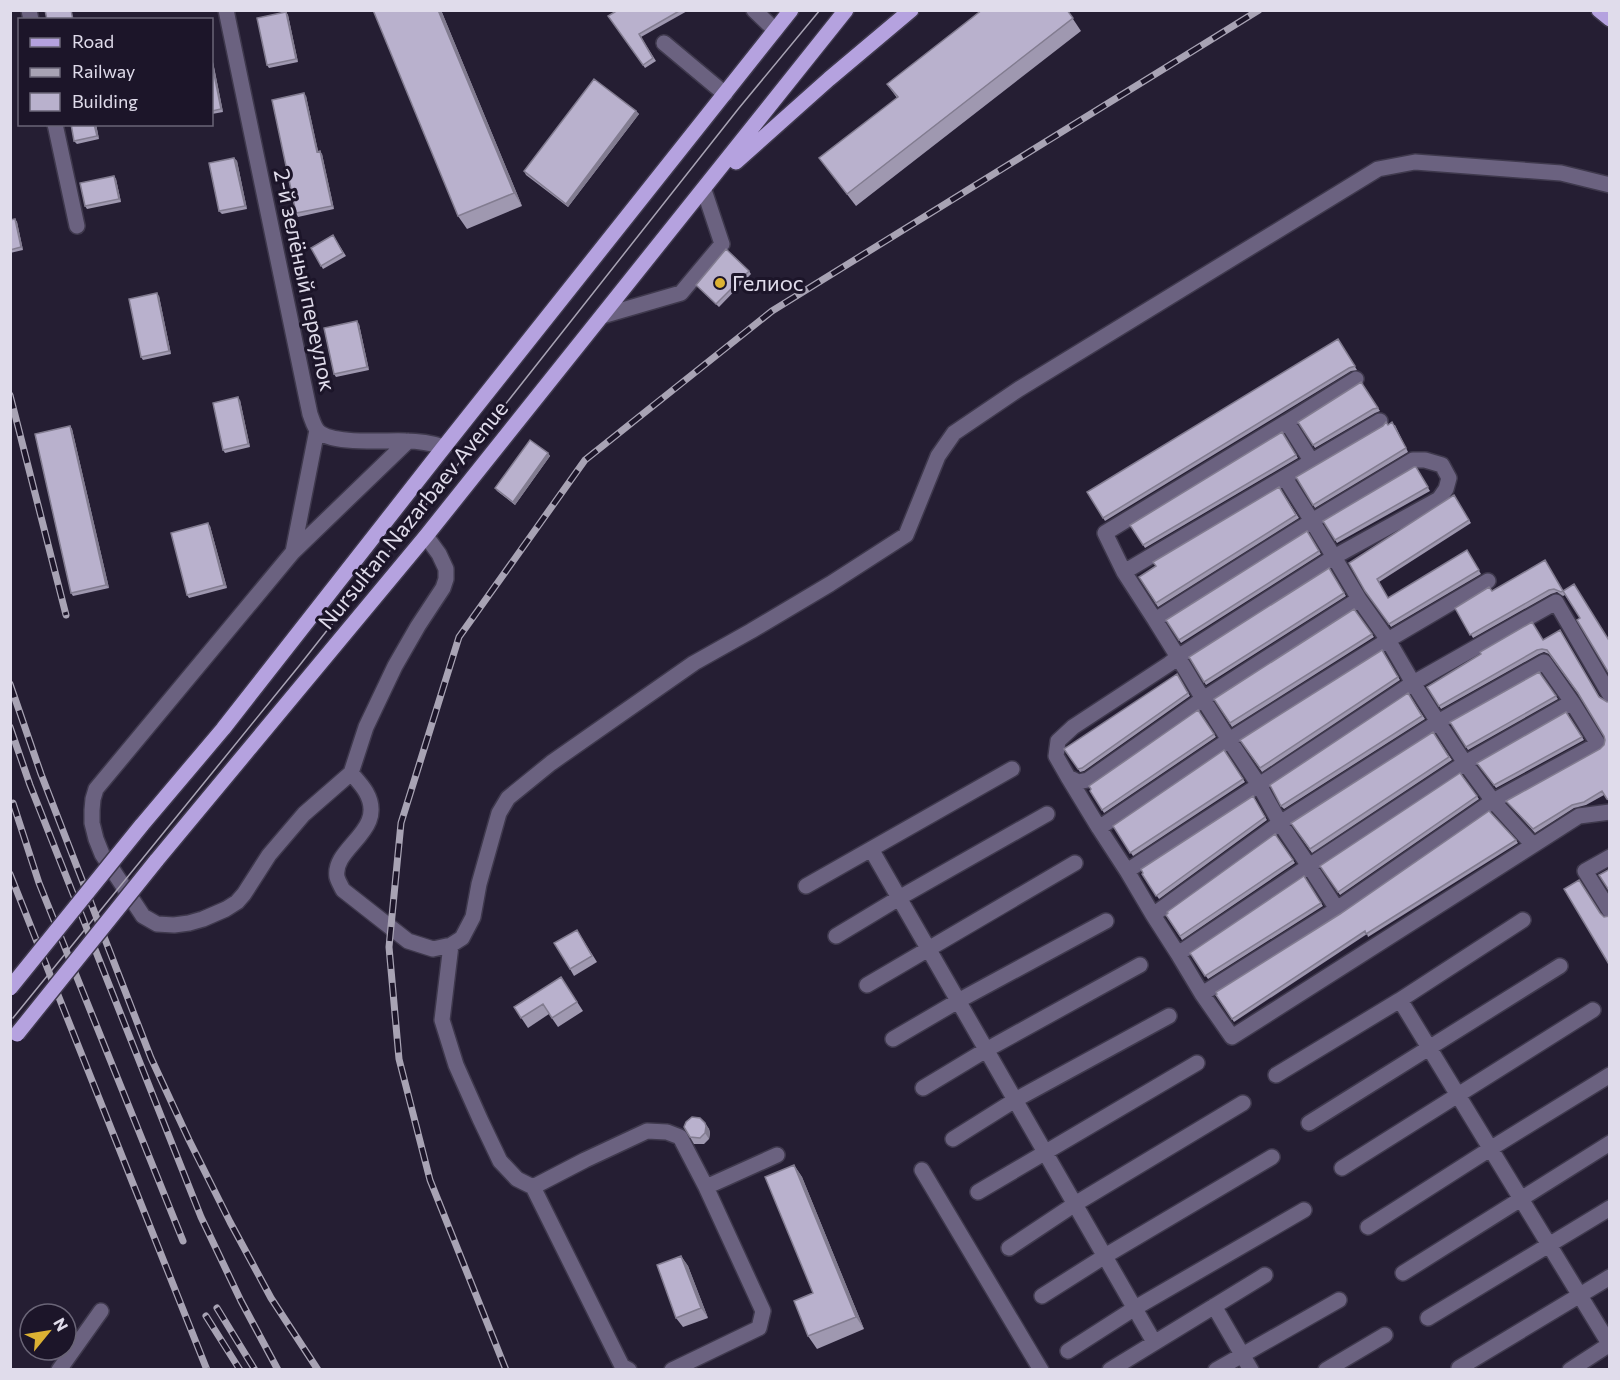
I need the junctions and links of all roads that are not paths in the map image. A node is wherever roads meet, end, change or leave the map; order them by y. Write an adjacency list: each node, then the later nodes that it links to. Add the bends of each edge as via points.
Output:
1 (226, 10): 19 (street, 2-й зелёный переулок, via 310,414)
2 (754, 10): 8 (street)
3 (791, 10): 8 (main road, Nursultan Nazarbaev Avenue)
4 (846, 10): 13 (main road, Nursultan Nazarbaev Avenue)
5 (911, 10): 13 (main road)
6 (1599, 10): 7 (main road)
7 (1610, 19)
8 (775, 30): 10 (main road, Nursultan Nazarbaev Avenue)
9 (664, 43): 10 (street)
10 (725, 94): 21 (main road, Nursultan Nazarbaev Avenue)
11 (55, 126): 14 (street)
12 (1610, 185): 64 (street, via 1561,173 1416,162 1378,169 1019,389 954,433 938,456 906,535 694,663 551,763 508,798 499,813 473,917 462,938)
13 (704, 190): 15 (main road, Nursultan Nazarbaev Avenue); 15 (street, via 722,244 681,293)
14 (77, 226)
15 (602, 316): 25 (main road, Nursultan Nazarbaev Avenue)
16 (1356, 379): 18 (street)
17 (1380, 421): 22 (street)
18 (1287, 422): 22 (street); 28 (street, via 1105,533)
19 (317, 430): 20 (street, via 341,440); 26 (street)
20 (408, 441): 21 (street); 26 (street)
21 (444, 447): 70 (main road, Nursultan Nazarbaev Avenue, bridge, via 223,729)
22 (1312, 462): 23 (street)
23 (1285, 478): 24 (street); 28 (street)
24 (1312, 521): 27 (street); 27 (street, via 1413,460 1442,465 1449,478 1439,499); 31 (street)
25 (426, 536): 42 (street, via 446,569 446,579 395,666 366,727); 76 (main road, Nursultan Nazarbaev Avenue, bridge)
26 (293, 552): 42 (street, via 102,781 93,799 96,839 143,916 157,924 189,923 237,902 268,855 304,814)
27 (1334, 557): 30 (street); 33 (street)
28 (1124, 572): 31 (street)
29 (1488, 581): 32 (street)
30 (1359, 599): 32 (street); 36 (street)
31 (1155, 620): 33 (street)
32 (1388, 640): 34 (street); 39 (street)
33 (1178, 657): 36 (street); 43 (street, via 1058,741 1056,756)
34 (1413, 683): 35 (street, via 1556,602); 38 (street); 44 (street)
35 (1610, 694)
36 (1203, 699): 39 (street); 43 (street, via 1088,780 1078,782)
37 (1572, 702): 38 (street, via 1544,662); 40 (street); 45 (street, via 1598,744)
38 (1438, 722): 40 (street); 48 (street)
39 (1229, 740): 44 (street); 49 (street)
40 (1465, 762): 45 (street); 54 (street)
41 (1012, 769): 51 (street)
42 (351, 773): 64 (street, via 367,793 369,824 338,863 337,878 344,890 408,941 433,949)
43 (1068, 777): 49 (street)
44 (1259, 785): 48 (street); 55 (street)
45 (1493, 801): 50 (street); 58 (street)
46 (1610, 812): 50 (street, via 1579,816)
47 (1047, 814): 57 (street)
48 (1280, 823): 54 (street); 60 (street)
49 (1099, 828): 55 (street)
50 (1533, 845): 71 (street, via 1232,1037)
51 (871, 849): 56 (street); 57 (street)
52 (1610, 856): 59 (street, via 1585,871)
53 (1075, 863): 65 (street)
54 (1309, 866): 58 (street); 66 (street)
55 (1126, 871): 60 (street)
56 (806, 886)
57 (899, 898): 63 (street); 65 (street)
58 (1337, 909): 71 (street)
59 (1610, 911)
60 (1153, 915): 66 (street)
61 (1523, 920): 72 (street)
62 (1106, 921): 73 (street)
63 (836, 936)
64 (451, 945): 96 (street, via 442,1020 456,1065 500,1161 517,1179)
65 (928, 949): 69 (street); 73 (street)
66 (1178, 954): 71 (street)
67 (1140, 965): 79 (street)
68 (1560, 966): 78 (street)
69 (867, 985)
70 (10, 988)
71 (1202, 994)
72 (1400, 1000): 78 (street); 82 (street)
73 (958, 1001): 77 (street); 79 (street)
74 (1593, 1010): 84 (street)
75 (1170, 1016): 85 (street)
76 (14, 1039)
77 (893, 1039)
78 (1429, 1048): 84 (street); 87 (street)
79 (987, 1050): 83 (street); 85 (street)
80 (1197, 1063): 91 (street)
81 (1610, 1075): 90 (street)
82 (1276, 1076)
83 (922, 1088)
84 (1457, 1095): 90 (street); 94 (street)
85 (1015, 1100): 88 (street); 91 (street)
86 (1242, 1103): 100 (street)
87 (1309, 1123)
88 (953, 1139)
89 (1610, 1143): 99 (street)
90 (1490, 1149): 99 (street); 103 (street)
91 (1046, 1153): 98 (street); 100 (street)
92 (777, 1155): 97 (street)
93 (1272, 1157): 106 (street)
94 (1342, 1168)
95 (922, 1170): 127 (street)
96 (533, 1187): 97 (street, via 647,1131 680,1137); 125 (street, via 622,1366)
97 (706, 1187): 122 (street, via 764,1311 759,1328)
98 (978, 1192)
99 (1520, 1198): 104 (street); 107 (street)
100 (1075, 1204): 105 (street); 106 (street)
101 (1610, 1208): 104 (street)
102 (1304, 1210): 114 (street)
103 (1368, 1227)
104 (1548, 1244): 110 (street); 116 (street)
105 (1009, 1248)
106 (1105, 1256): 111 (street); 114 (street)
107 (1403, 1273)
108 (1264, 1275): 113 (street)
109 (1610, 1277): 110 (street)
110 (1579, 1295): 119 (street); 123 (street)
111 (1042, 1296)
112 (1339, 1300): 121 (street)
113 (1214, 1306): 118 (street); 121 (street)
114 (1135, 1308): 118 (street); 120 (street)
115 (100, 1311): 124 (street)
116 (1428, 1318)
117 (1385, 1335): 131 (street)
118 (1154, 1342): 128 (street)
119 (1609, 1345): 132 (street)
120 (1068, 1351)
121 (1242, 1355): 129 (street); 130 (street)
122 (700, 1364): 126 (street)
123 (1459, 1368)
124 (59, 1370)
125 (629, 1370)
126 (672, 1370)
127 (1041, 1370)
128 (1110, 1370)
129 (1216, 1370)
130 (1251, 1370)
131 (1326, 1370)
132 (1570, 1370)

